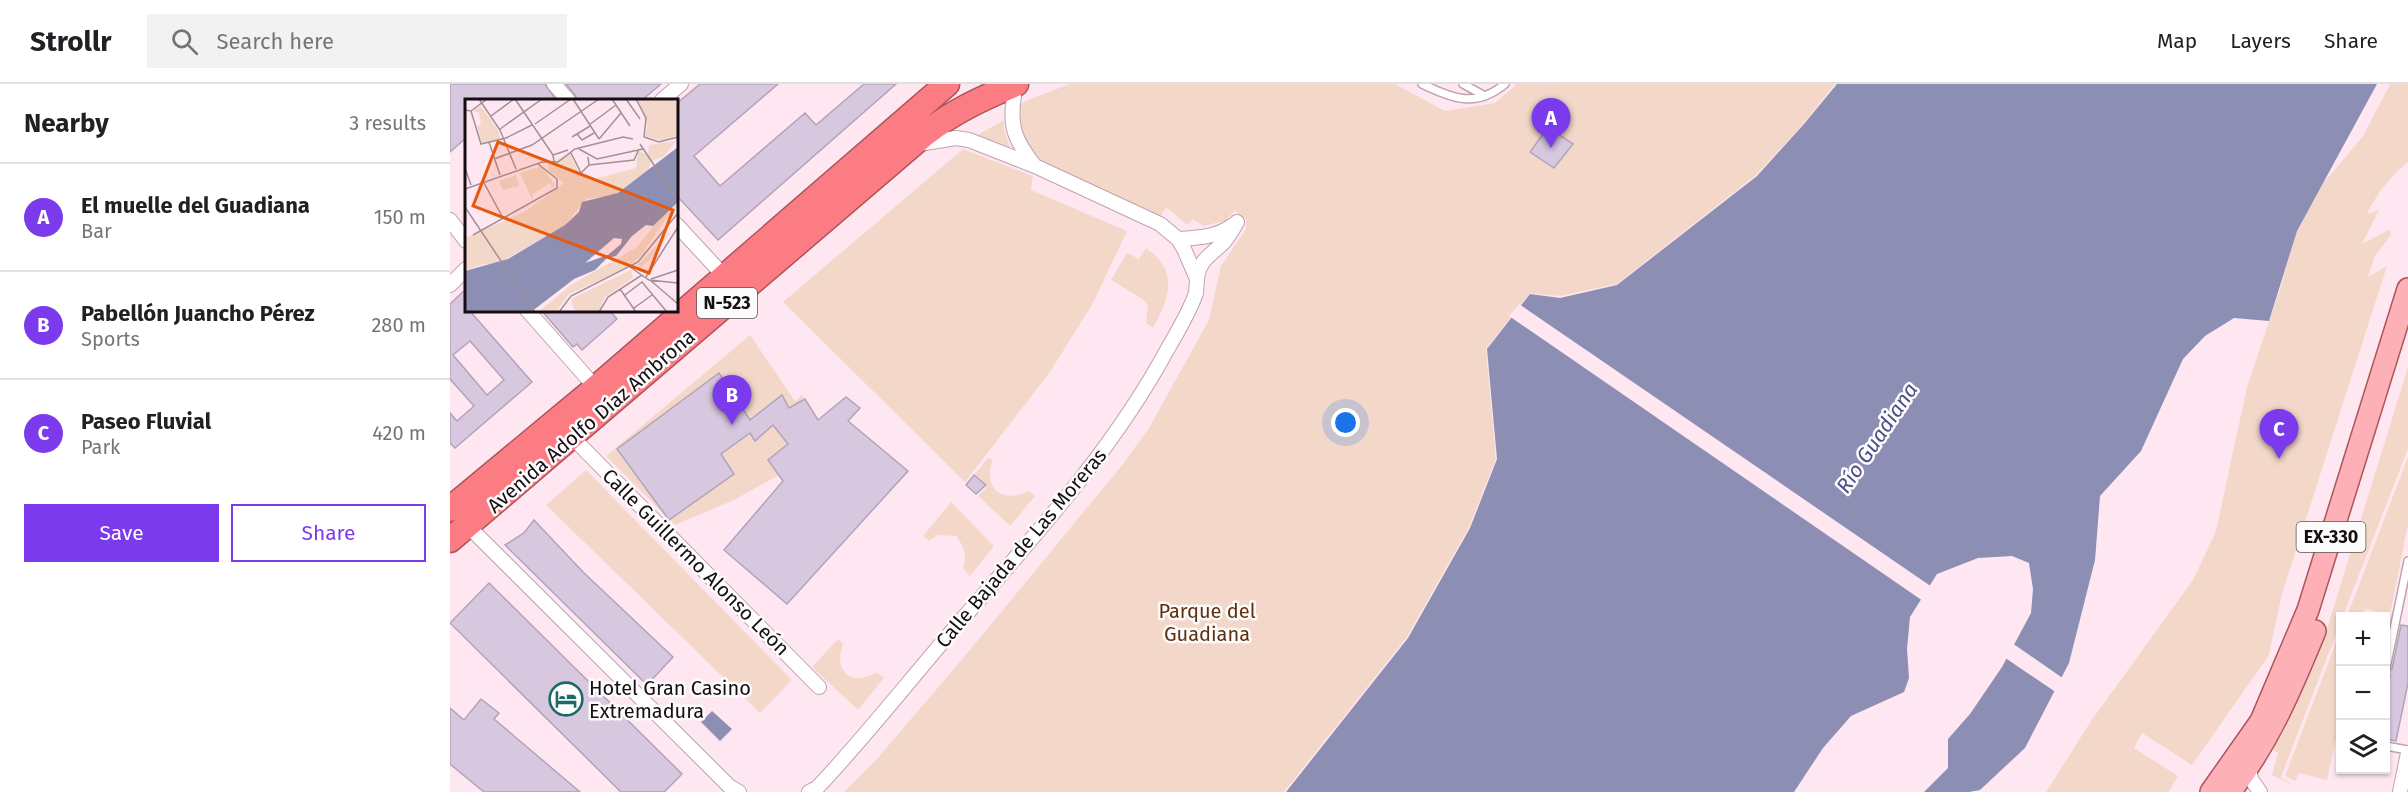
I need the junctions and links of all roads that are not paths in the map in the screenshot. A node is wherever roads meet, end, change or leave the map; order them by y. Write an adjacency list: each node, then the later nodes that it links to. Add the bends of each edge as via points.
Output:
1 (554, 84): 9 (street)
2 (681, 84): 10 (street)
3 (947, 84): 18 (highway, Avenida Adolfo Díaz Ambrona / N-523)
4 (1422, 84): 8 (lane, via 1460,100)
5 (1463, 84): 8 (lane)
6 (1505, 84): 8 (lane)
7 (1015, 90): 11 (highway, Avenida Adolfo Díaz Ambrona / N-523, via 973,102); 12 (street, via 1012,126)
8 (1485, 96)
9 (567, 99)
10 (663, 99)
11 (909, 147): 12 (street, via 956,138); 24 (highway, Avenida Adolfo Díaz Ambrona / N-523)
12 (1035, 166): 15 (street, via 1160,224)
13 (450, 220): 16 (street)
14 (678, 226): 18 (street)
15 (1178, 238): 19 (street); 19 (street, Calle Bajada de Las Moreras, via 1223,232 1237,222 1224,242 1204,259)
16 (465, 239)
17 (465, 270): 20 (street)
18 (724, 276): 25 (highway, Avenida Adolfo Díaz Ambrona / N-523)
19 (1197, 279): 37 (street, Calle Bajada de Las Moreras, via 1192,306 1121,427 868,733)
20 (450, 285)
21 (2407, 295): 35 (main road, EX-330, via 2308,610 2261,721)
22 (529, 312): 25 (street)
23 (2408, 330): 34 (main road, EX-330, via 2322,614 2290,690)
24 (680, 344): 25 (highway, via 662,351 615,388 605,392); 26 (highway, Avenida Adolfo Díaz Ambrona / N-523)
25 (596, 388): 27 (highway, Avenida Adolfo Díaz Ambrona / N-523)
26 (572, 436): 28 (highway, Avenida Adolfo Díaz Ambrona / N-523); 31 (street, Calle Guillermo Alonso León)
27 (450, 509)
28 (459, 533): 36 (street, via 729,786)
29 (2408, 561): 30 (lane)
30 (2385, 666)
31 (819, 687)
32 (2390, 747): 33 (lane)
33 (2408, 752): 40 (street)
34 (2250, 768): 35 (main road, EX-330); 39 (street, via 2251,779)
35 (2227, 785): 38 (main road)
36 (740, 792)
37 (809, 792)
38 (2211, 792)
39 (2260, 792)
40 (2400, 792)

